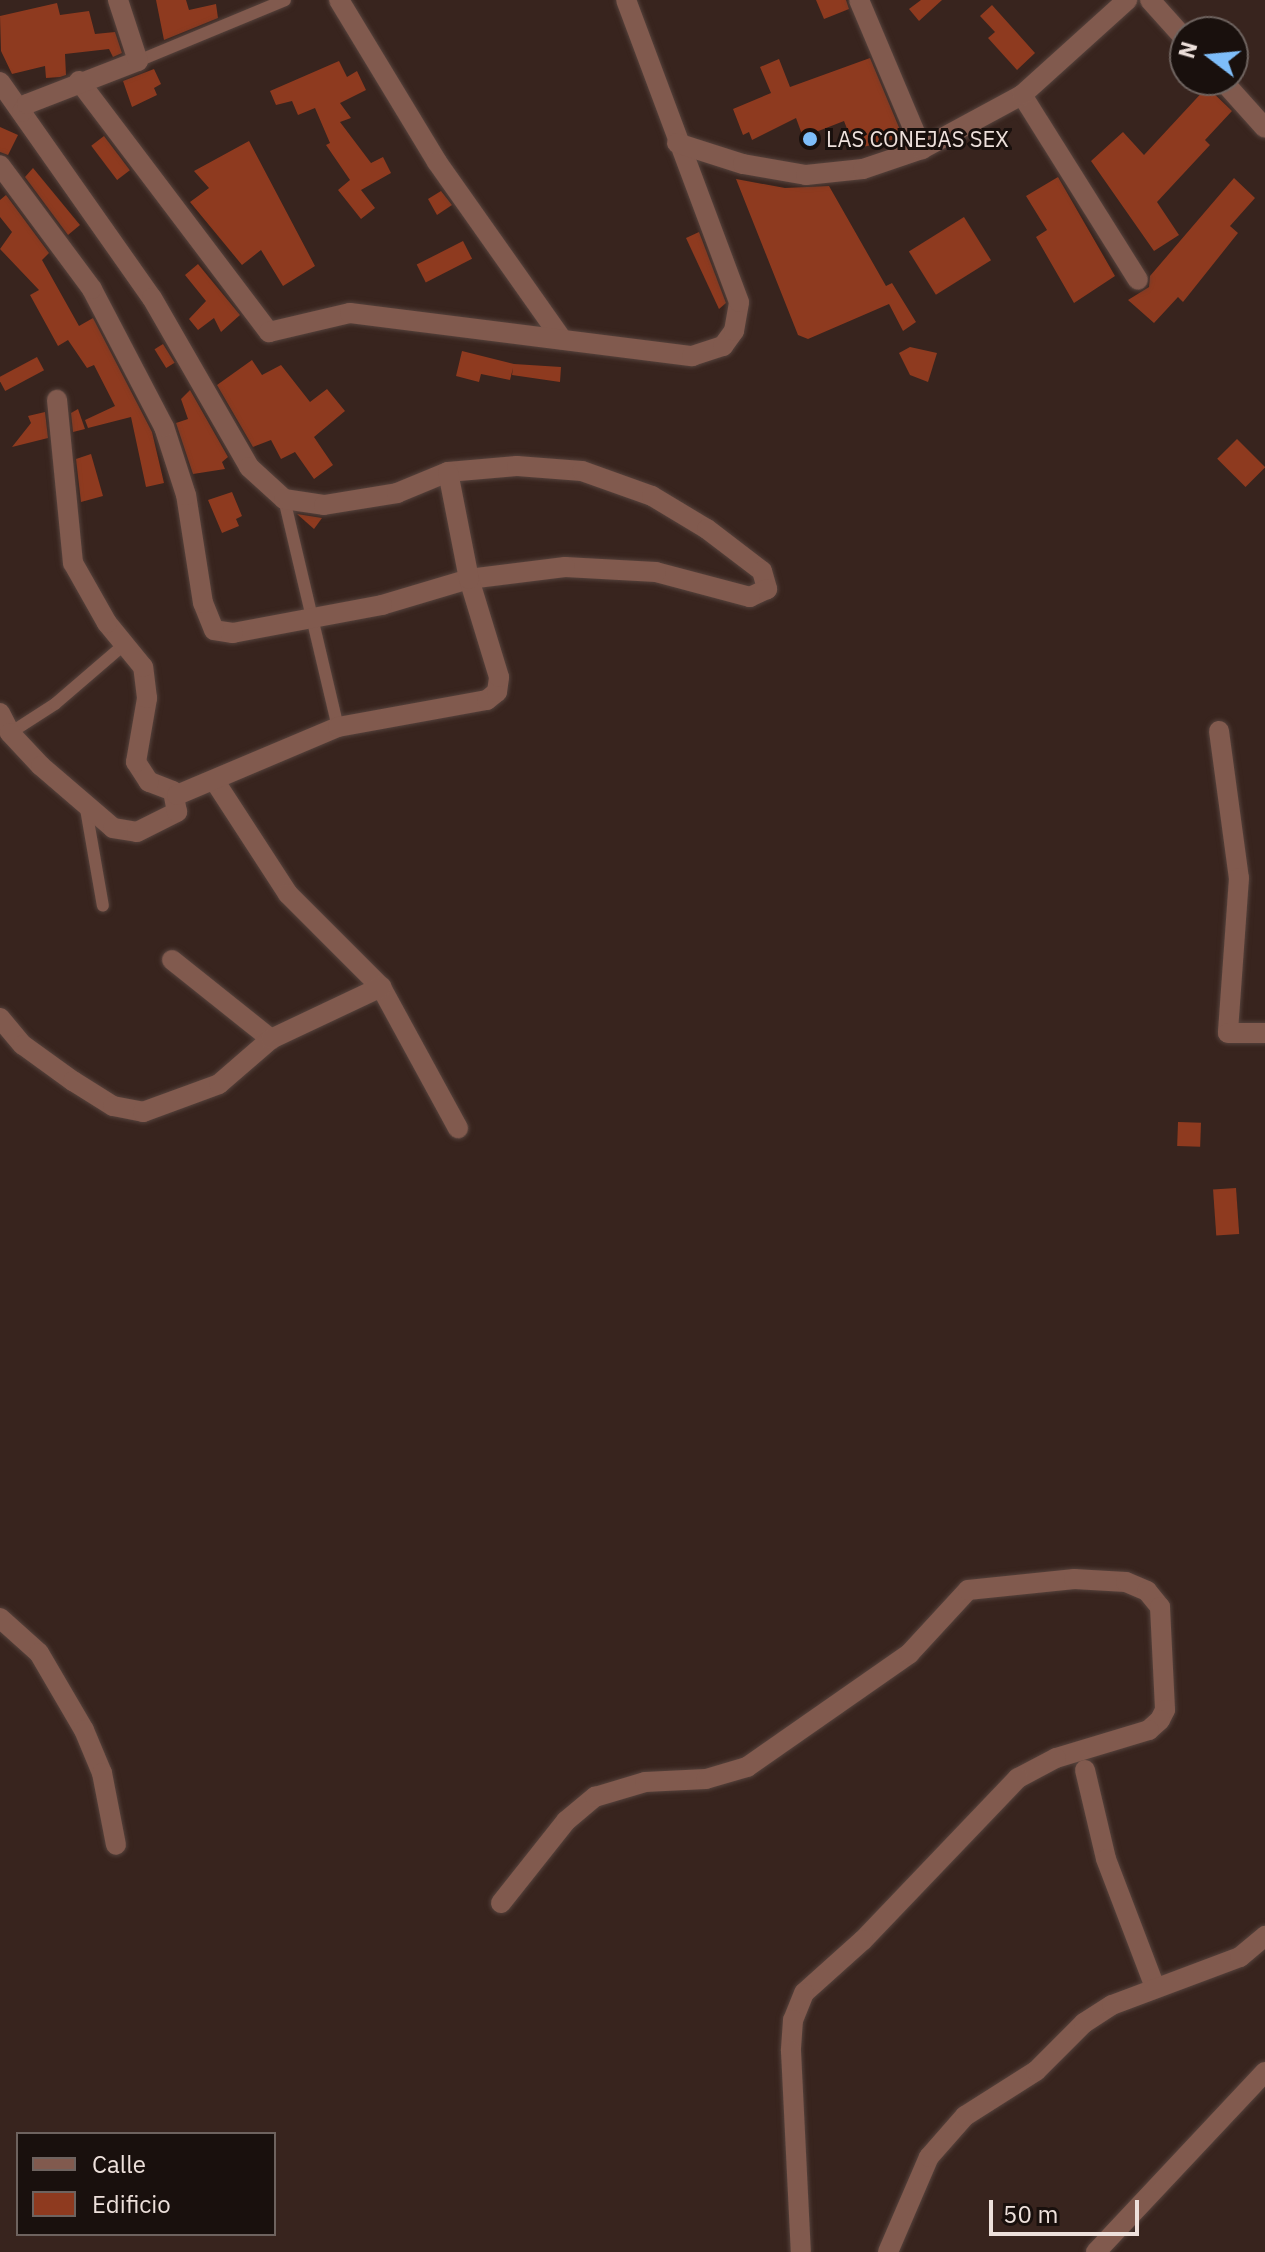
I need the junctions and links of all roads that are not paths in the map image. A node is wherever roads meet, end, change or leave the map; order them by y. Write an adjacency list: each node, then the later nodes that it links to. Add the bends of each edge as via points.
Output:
1 (118, 0): 9 (street)
2 (285, 0): 9 (lane)
3 (339, 0): 20 (street, via 437,162)
4 (626, 0): 16 (street)
5 (859, 0): 17 (street)
6 (1127, 0): 12 (street)
7 (1150, 0): 8 (street)
8 (1169, 21)
9 (138, 61): 10 (street)
10 (79, 81): 14 (street, via 27,104); 20 (street, via 269,332 350,313)
11 (0, 82): 14 (street)
12 (1022, 95): 17 (street); 19 (street)
13 (1236, 96): 15 (street)
14 (22, 112): 23 (street, via 152,298 249,467)
15 (1265, 128)
16 (677, 143): 17 (street, via 743,164 806,175 863,169); 20 (street, via 730,271 739,302 734,331 723,346 692,356)
17 (922, 149)
18 (0, 165): 25 (street, via 92,289 164,427 186,495 203,603 214,630 233,633)
19 (1138, 280)
20 (562, 339)
21 (57, 400): 26 (street, via 73,563 107,623)
22 (448, 472): 23 (street, via 383,496 324,505); 24 (street); 24 (street, via 539,466 603,476 652,496 707,529 762,571 768,583 764,593 750,597 623,568 565,567)
23 (284, 499): 25 (lane)
24 (469, 579): 25 (street, via 382,605); 28 (street, via 499,677 493,697)
25 (310, 615): 28 (lane)
26 (126, 643): 30 (lane, via 55,704); 32 (street, via 138,658 147,688 138,770 149,782)
27 (0, 713): 30 (street)
28 (338, 727): 31 (street)
29 (1219, 731): 38 (street, via 1239,878 1228,1033)
30 (10, 733): 33 (street)
31 (216, 783): 32 (street); 36 (street, via 288,894)
32 (177, 795): 33 (street, via 173,816 137,832 113,828)
33 (86, 809): 34 (lane)
34 (103, 906)
35 (172, 960): 39 (street)
36 (381, 987): 39 (street); 40 (street)
37 (0, 1018): 39 (street, via 37,1057 105,1102 131,1111 156,1109 219,1084)
38 (1265, 1033)
39 (271, 1039)
40 (458, 1128)
41 (0, 1618): 43 (street, via 39,1653 84,1730 102,1773)
42 (1085, 1770): 46 (street, via 1106,1859)
43 (116, 1845)
44 (501, 1903): 48 (street, via 566,1821 595,1797 645,1782 706,1779 747,1767 909,1654 968,1590 1074,1579 1126,1582 1147,1591 1160,1607 1165,1710 1160,1720 1149,1730 1056,1758 1018,1778 863,1940 804,1993 793,2020 791,2051)
45 (1265, 1936): 46 (street, via 1240,1957)
46 (1155, 1987): 49 (street, via 1084,2023 1036,2071 965,2116 929,2157)
47 (1265, 2072): 50 (street)
48 (801, 2252)
49 (888, 2252)
50 (1096, 2252)

